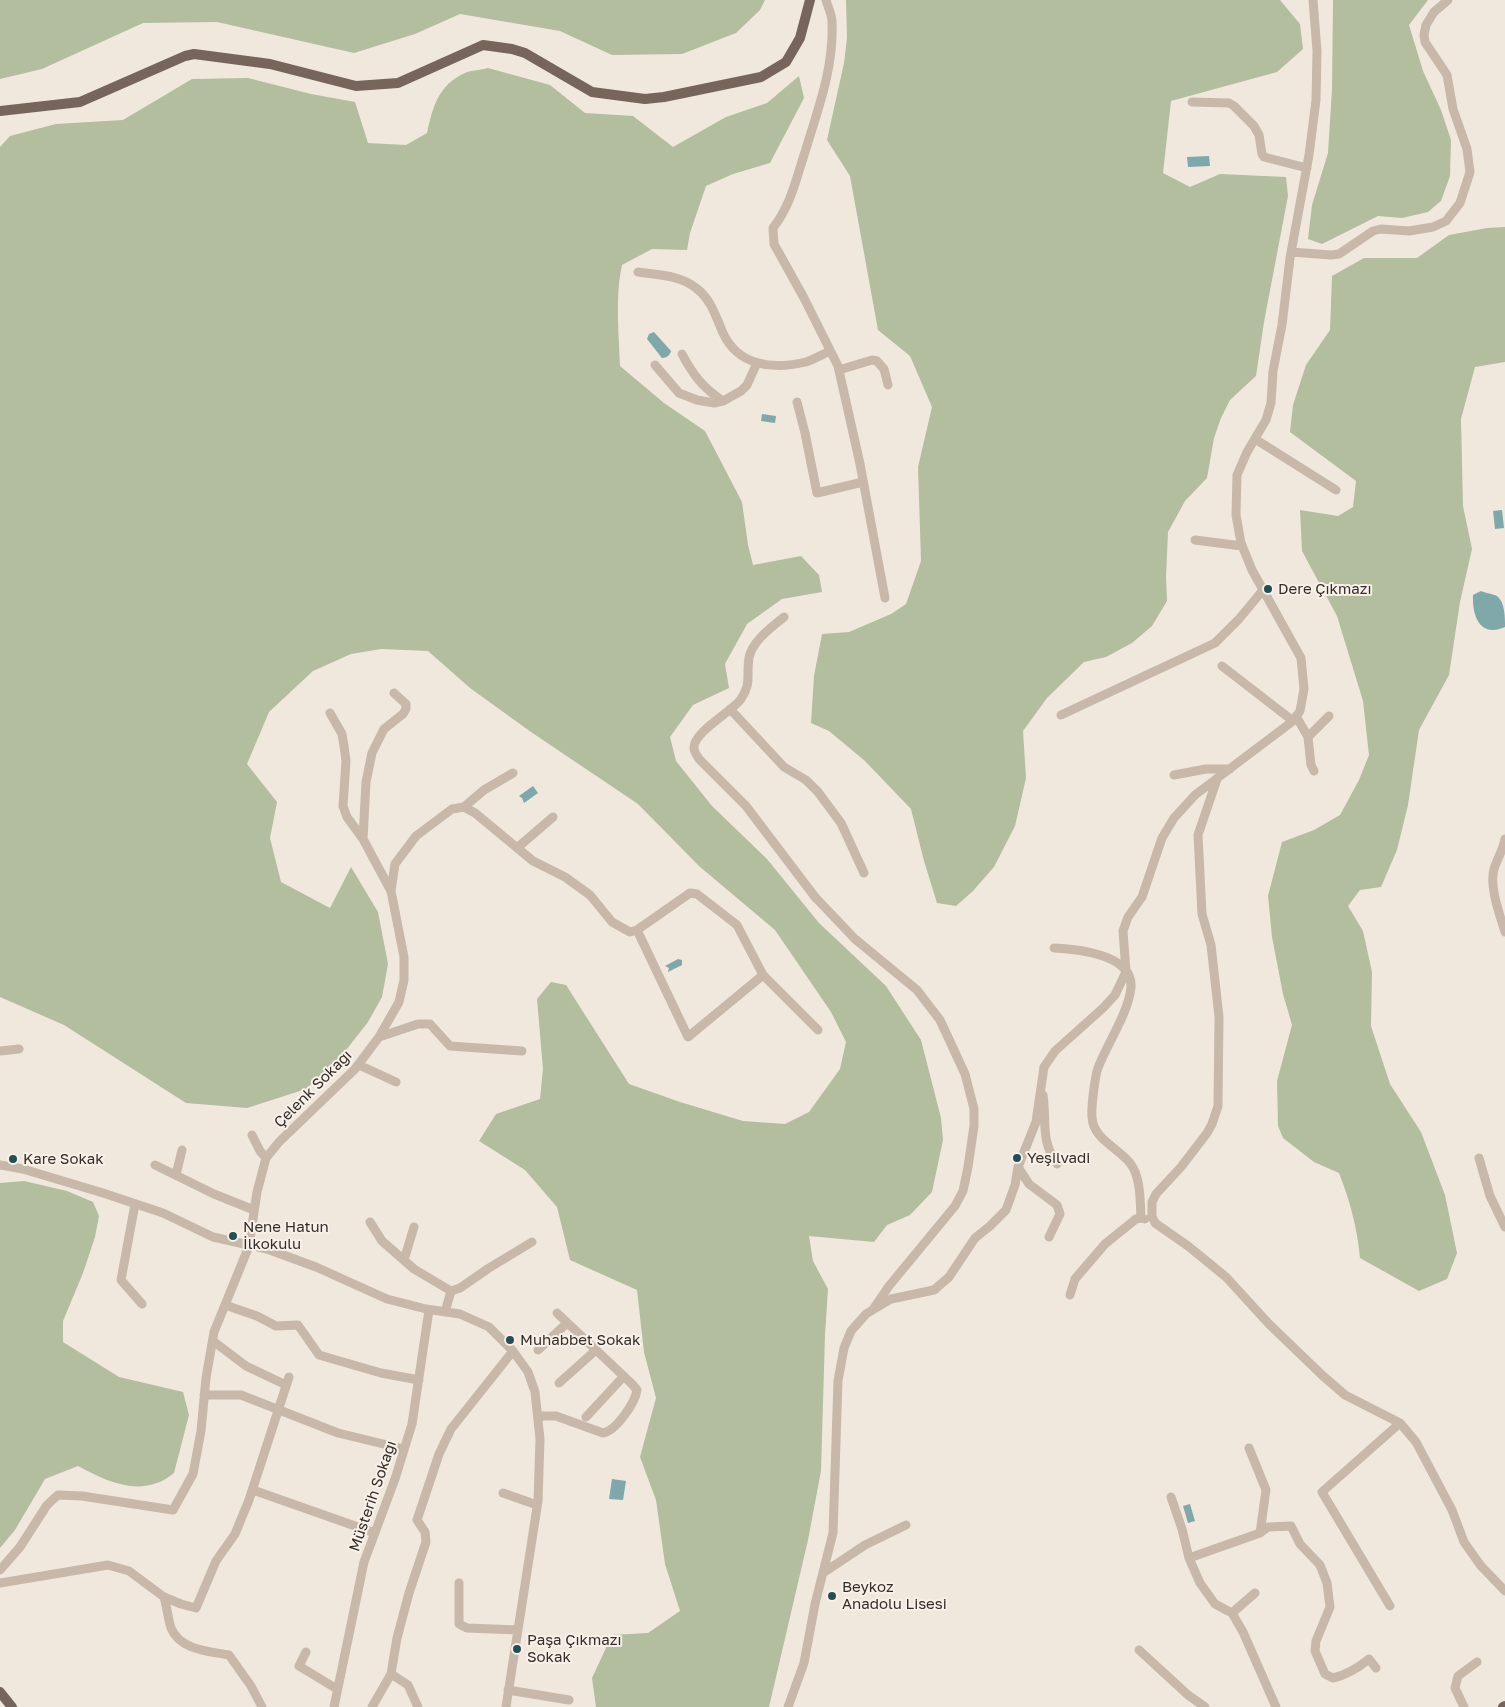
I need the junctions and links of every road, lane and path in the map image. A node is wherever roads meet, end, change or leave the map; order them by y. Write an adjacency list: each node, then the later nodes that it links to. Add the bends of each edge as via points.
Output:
1 (810, 0): 6 (main road, via 800,38 786,62 761,77 664,97 645,99 592,92 525,53 483,45 398,83 356,86 270,64 194,54 80,102)
2 (826, 0): 10 (street, via 832,20 831,59 824,93 791,198 782,217 772,228 774,244)
3 (1313, 0): 7 (street, via 1316,100)
4 (1448, 0): 8 (street, via 1434,12 1424,35 1425,42 1447,75 1453,109 1467,149 1470,172 1460,203 1446,221 1433,227 1373,231 1331,256)
5 (1192, 102): 7 (street, via 1229,103 1254,126 1264,157)
6 (0, 112)
7 (1307, 168): 8 (street)
8 (1291, 252): 18 (street, via 1271,403)
9 (638, 272): 12 (street, via 683,279 696,287 707,297 733,350 746,360)
10 (830, 351): 12 (street, via 806,362 773,366); 14 (street)
11 (682, 354): 16 (street, via 694,376)
12 (757, 363): 16 (street, via 746,385)
13 (655, 365): 16 (street, via 679,393 697,400)
14 (839, 370): 15 (street, via 877,361 884,369); 19 (street)
15 (888, 385)
16 (724, 401)
17 (797, 402): 19 (street, via 817,493)
18 (1255, 439): 20 (street); 22 (street, via 1237,475 1236,515)
19 (863, 482): 24 (street)
20 (1336, 490)
21 (1195, 540): 22 (street)
22 (1242, 546): 23 (street)
23 (1263, 590): 30 (street, via 1215,644); 32 (street, via 1301,658 1304,689)
24 (885, 598)
25 (784, 618): 28 (street, via 752,648 748,687)
26 (1222, 666): 32 (street)
27 (394, 693): 41 (street, via 406,704 406,709 400,718 384,729 372,753 366,782)
28 (730, 709): 44 (street, via 784,767 806,780 818,792 841,823); 85 (street, via 695,741 694,749 699,759 746,806 815,897 855,939 916,990 940,1020 965,1074 974,1109 963,1192)
29 (330, 713): 41 (street, Çelenk Sokağı, via 342,734 346,760 343,806)
30 (1061, 715)
31 (1329, 716): 33 (street)
32 (1295, 719): 33 (street); 34 (street)
33 (1308, 737): 35 (street)
34 (1230, 769): 37 (street, via 1206,769); 38 (street)
35 (1314, 771)
36 (513, 773): 39 (street, Çelenk Sokağı, via 484,790)
37 (1174, 775)
38 (1217, 779): 49 (street, via 1195,795 1174,818 1162,838 1142,896 1123,931); 72 (street, via 1198,835 1202,914 1211,945 1219,1017 1218,1106 1207,1133 1156,1194 1152,1202)
39 (464, 807): 43 (street); 45 (street, Çelenk Sokağı, via 452,809 416,836 395,864)
40 (553, 817): 43 (street)
41 (363, 839): 45 (street, Çelenk Sokağı)
42 (1504, 845): 47 (street, via 1492,880)
43 (517, 848): 46 (street, via 590,894 612,922 630,932)
44 (864, 873)
45 (391, 891): 52 (street, Çelenk Sokağı, via 404,957 404,980 399,1002)
46 (637, 930): 50 (street, via 690,892 697,894 737,925); 50 (street, via 688,1037)
47 (1505, 932)
48 (1054, 948): 49 (street, via 1098,954 1116,961)
49 (1126, 972): 58 (street, via 1116,995 1055,1051 1044,1067); 70 (street, via 1131,985 1128,1001 1097,1070 1092,1116 1095,1131 1135,1171)
50 (763, 974): 51 (street)
51 (818, 1030)
52 (380, 1036): 55 (street, via 418,1024 430,1024 450,1046); 56 (street, Çelenk Sokağı)
53 (19, 1049): 54 (street)
54 (0, 1051)
55 (522, 1051)
56 (358, 1065): 57 (street); 61 (street, Çelenk Sokağı)
57 (396, 1082)
58 (1041, 1085): 63 (street, via 1044,1136); 66 (street, via 1036,1122)
59 (252, 1135): 61 (street)
60 (182, 1150): 67 (street)
61 (266, 1158): 69 (street, Çelenk Sokağı)
62 (1479, 1158): 74 (street, via 1490,1196)
63 (1056, 1164)
64 (0, 1165): 68 (street, via 23,1169)
65 (155, 1165): 67 (street)
66 (1018, 1167): 75 (street, via 1029,1184 1057,1206 1060,1214); 85 (street, via 1006,1210 975,1238 949,1277 934,1290 891,1299)
67 (176, 1175): 69 (street)
68 (135, 1204): 77 (street, via 163,1213 213,1237); 81 (street, via 121,1280)
69 (254, 1210): 77 (street, Çelenk Sokağı)
70 (1141, 1218): 72 (street); 80 (street, via 1105,1244 1075,1279)
71 (370, 1222): 78 (street, via 382,1241)
72 (1155, 1223): 99 (street, via 1226,1277 1269,1324 1345,1395)
73 (414, 1227): 78 (street)
74 (1505, 1227)
75 (1049, 1237)
76 (532, 1242): 79 (street)
77 (249, 1246): 82 (street, Çelenk Sokağı); 83 (street, via 267,1249 316,1267 387,1299)
78 (404, 1260): 79 (street)
79 (451, 1291): 84 (street)
80 (1070, 1295)
81 (142, 1304)
82 (225, 1305): 88 (street, Çelenk Sokağı); 93 (street, via 276,1326 298,1325 320,1355 381,1373)
83 (429, 1310): 84 (street); 93 (street, Müsterih Sokağı)
84 (445, 1312): 91 (street, via 460,1314 489,1327)
85 (871, 1312): 111 (street, via 851,1331 844,1348 838,1381 833,1534)
86 (557, 1313): 87 (street)
87 (567, 1323): 89 (street); 90 (street)
88 (213, 1341): 95 (street, Çelenk Sokağı); 96 (street, via 246,1366 287,1381)
89 (538, 1350)
90 (596, 1350): 92 (street); 94 (street)
91 (513, 1351): 97 (street, via 528,1372); 124 (street, via 451,1429 439,1454 417,1520 425,1532 426,1542 397,1638)
92 (624, 1376): 97 (street, via 637,1390 636,1398 609,1432 603,1433 556,1416); 98 (street)
93 (419, 1380): 100 (street, Müsterih Sokağı, via 412,1424)
94 (559, 1383)
95 (204, 1395): 96 (street, via 242,1396); 110 (street, Çelenk Sokağı, via 193,1474 173,1510 58,1495 47,1505 20,1547)
96 (278, 1410): 100 (street, via 338,1433); 102 (street)
97 (538, 1416): 105 (street)
98 (586, 1417)
99 (1400, 1423): 114 (street, via 1416,1442 1452,1510 1464,1542); 117 (street, via 1322,1492)
100 (404, 1448): 108 (street, Müsterih Sokağı)
101 (1250, 1448): 107 (street, via 1266,1490)
102 (253, 1490): 108 (street); 116 (street, via 236,1534 216,1561 196,1608)
103 (503, 1493): 105 (street)
104 (1171, 1497): 109 (street)
105 (538, 1505): 119 (street)
106 (906, 1526): 111 (street, via 865,1545)
107 (1260, 1532): 109 (street); 123 (street, via 1268,1527 1291,1526 1300,1544 1320,1565 1327,1583 1330,1607 1315,1651 1325,1674 1333,1678 1343,1676 1369,1659)
108 (375, 1533): 125 (street, Müsterih Sokağı, via 364,1562)
109 (1189, 1558): 118 (street, via 1200,1583 1215,1604)
110 (0, 1570)
111 (823, 1573): 135 (street, via 804,1663)
112 (0, 1583): 116 (street, via 108,1565 129,1571)
113 (459, 1583): 119 (street, via 459,1624 468,1628)
114 (1505, 1591)
115 (1255, 1593): 118 (street)
116 (164, 1597): 130 (street, via 171,1628 181,1642 229,1655)
117 (1390, 1606)
118 (1232, 1613): 137 (street)
119 (518, 1630): 126 (street)
120 (1139, 1650): 136 (street, via 1188,1696)
121 (306, 1652): 125 (street, via 299,1666)
122 (1477, 1662): 138 (street, via 1458,1676 1455,1688)
123 (1376, 1668)
124 (391, 1674): 132 (street); 133 (street, via 408,1685)
125 (337, 1690): 131 (street, Müsterih Sokağı)
126 (508, 1690): 128 (street); 134 (street)
127 (0, 1692): 129 (main road)
128 (569, 1700)
129 (12, 1707)
130 (262, 1707)
131 (334, 1707)
132 (372, 1707)
133 (418, 1707)
134 (506, 1707)
135 (788, 1707)
136 (1205, 1707)
137 (1276, 1707)
138 (1464, 1707)

